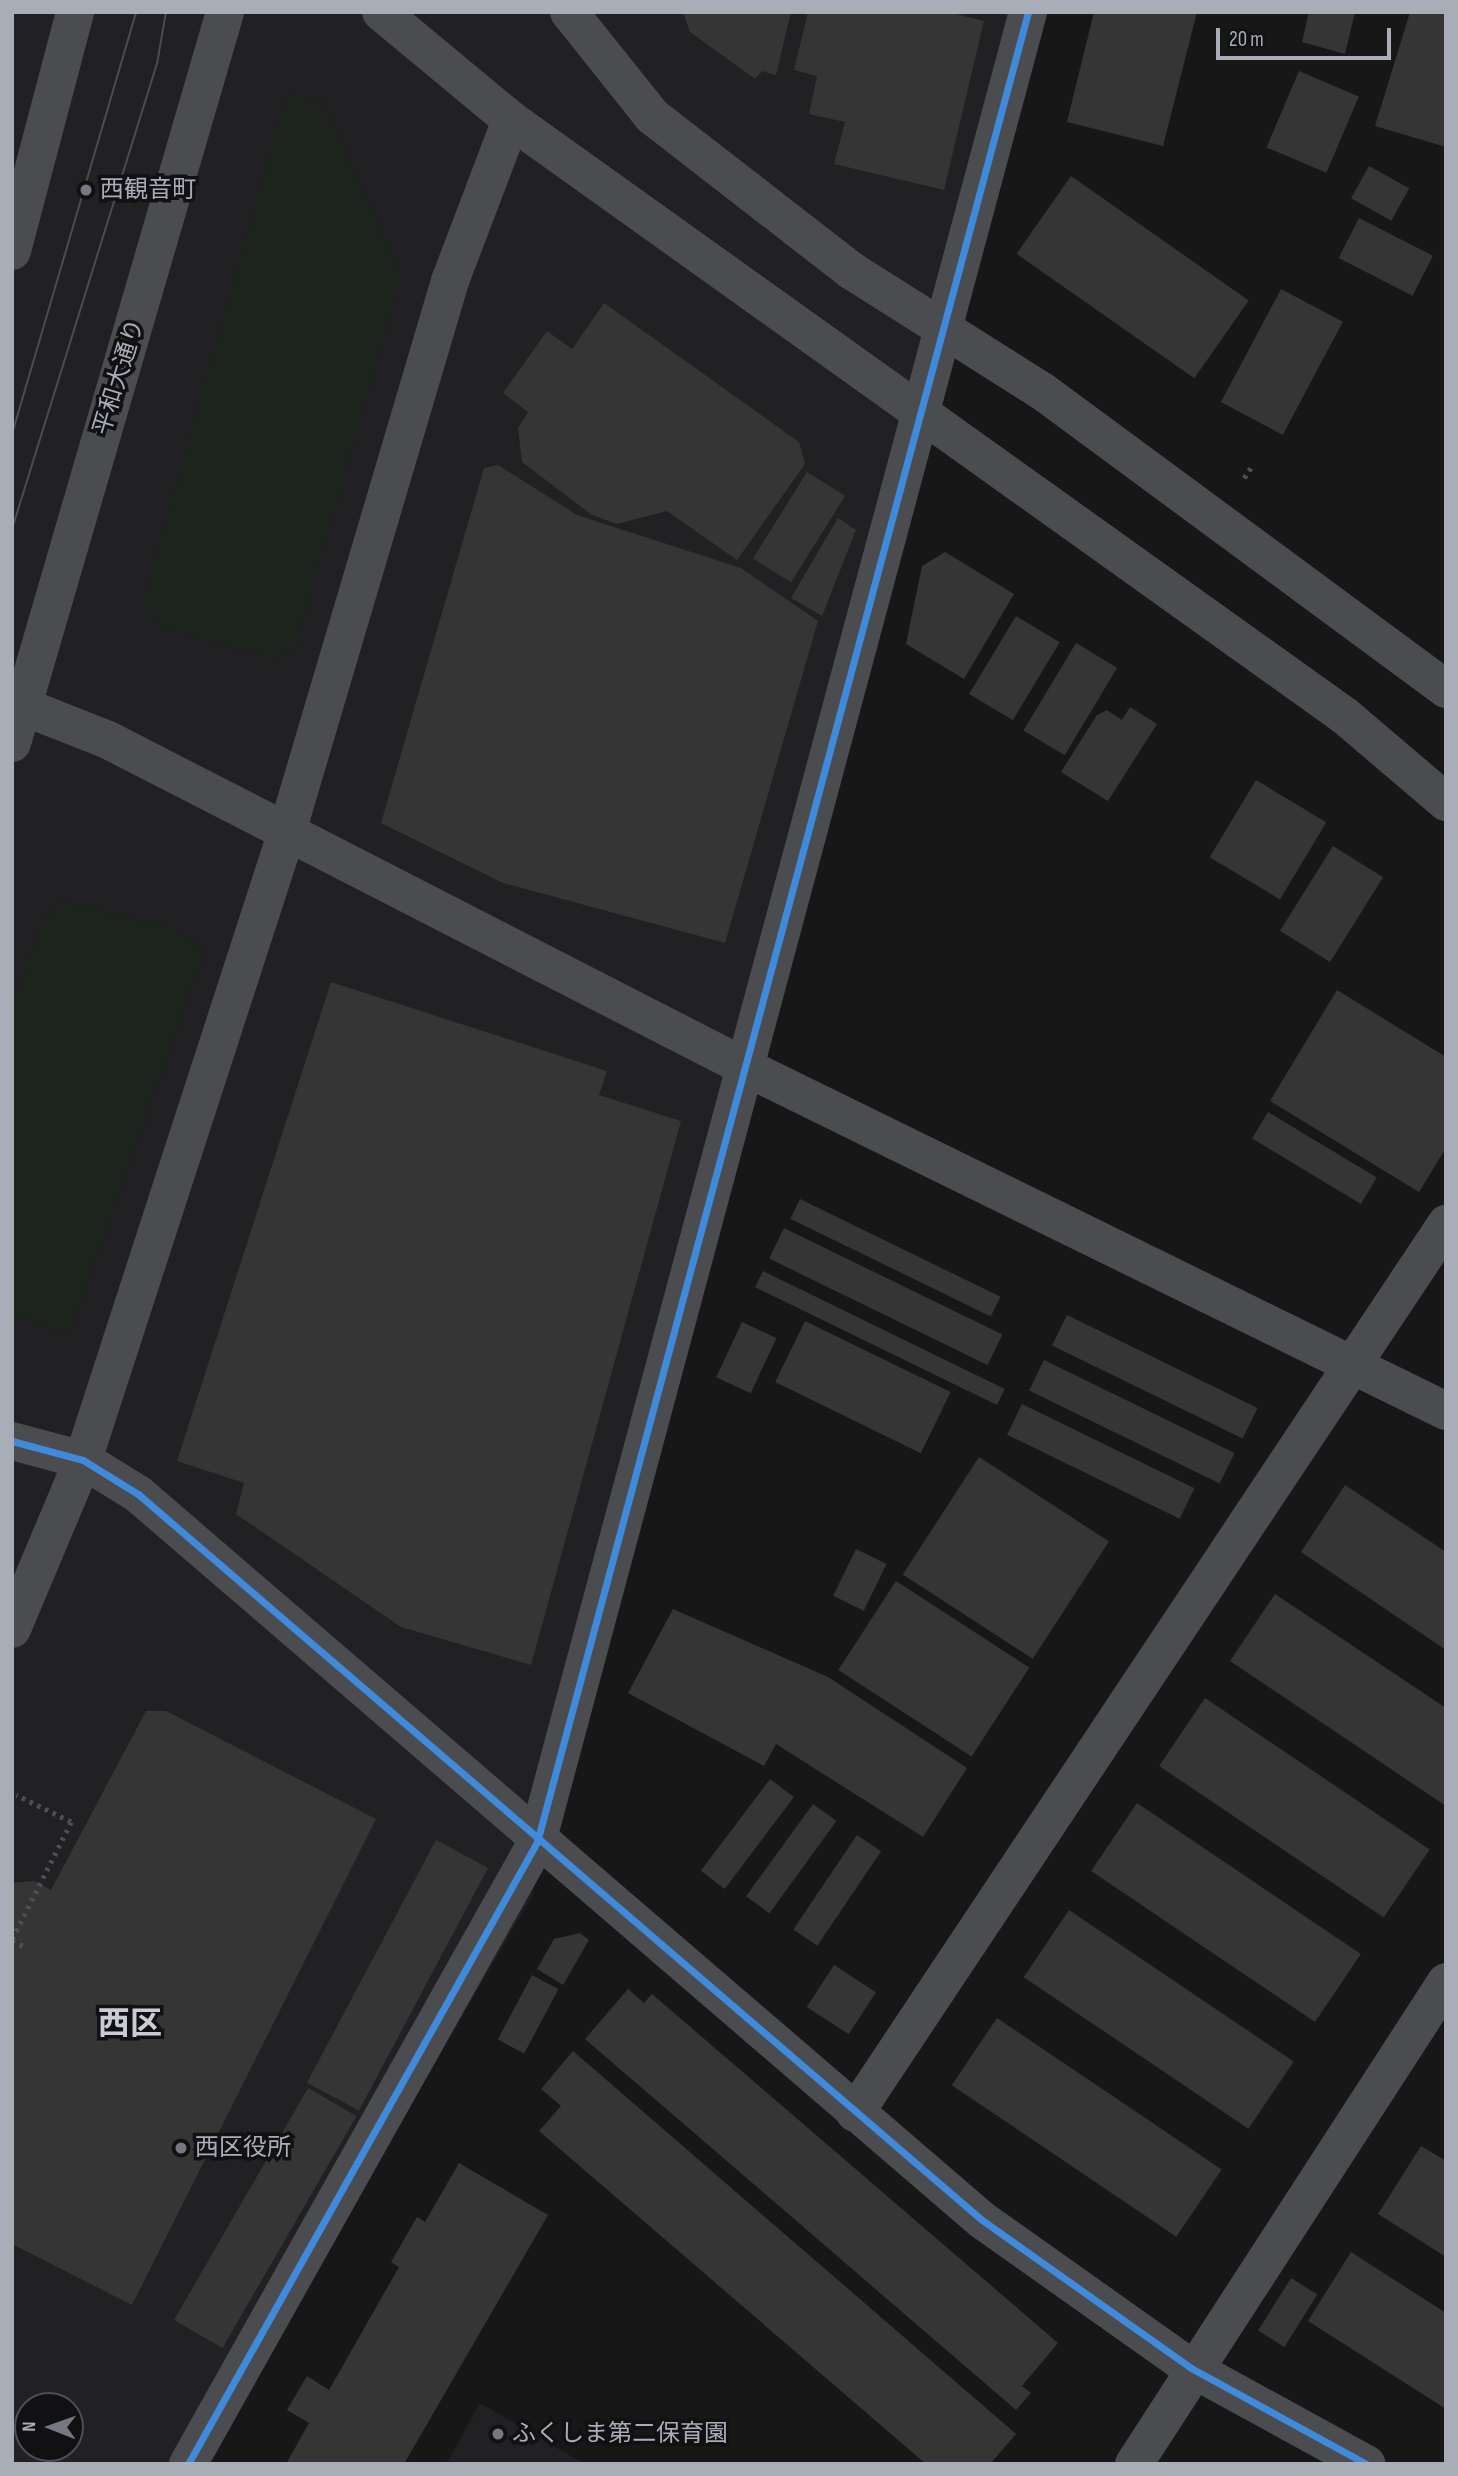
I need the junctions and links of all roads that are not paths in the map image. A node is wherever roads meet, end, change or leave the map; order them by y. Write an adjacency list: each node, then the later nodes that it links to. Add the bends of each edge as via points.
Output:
1 (75, 12): 7 (street)
2 (225, 12): 11 (street, 平和大通り)
3 (381, 12): 6 (street)
4 (569, 12): 8 (street, via 652,116)
5 (1028, 12): 8 (street)
6 (511, 120): 9 (street); 14 (street, via 450,281)
7 (12, 251)
8 (942, 332): 9 (street); 10 (street, via 1042,391)
9 (918, 408): 13 (street, via 1345,716); 15 (street)
10 (1446, 689)
11 (19, 704): 12 (street, 平和大通り); 14 (street, via 108,740)
12 (12, 743)
13 (1446, 802)
14 (286, 835): 15 (street); 20 (street)
15 (745, 1067): 17 (street); 22 (street)
16 (1446, 1224): 17 (street)
17 (1348, 1367): 18 (street); 24 (street)
18 (1446, 1411)
19 (12, 1441): 20 (street)
20 (83, 1460): 21 (street); 22 (street, via 138,1494)
21 (12, 1629)
22 (537, 1842): 24 (street); 26 (street)
23 (1446, 1982): 25 (street)
24 (855, 2113): 25 (street, via 982,2220)
25 (1191, 2368): 27 (street); 28 (street)
26 (188, 2464)
27 (1134, 2464)
28 (1366, 2464)

